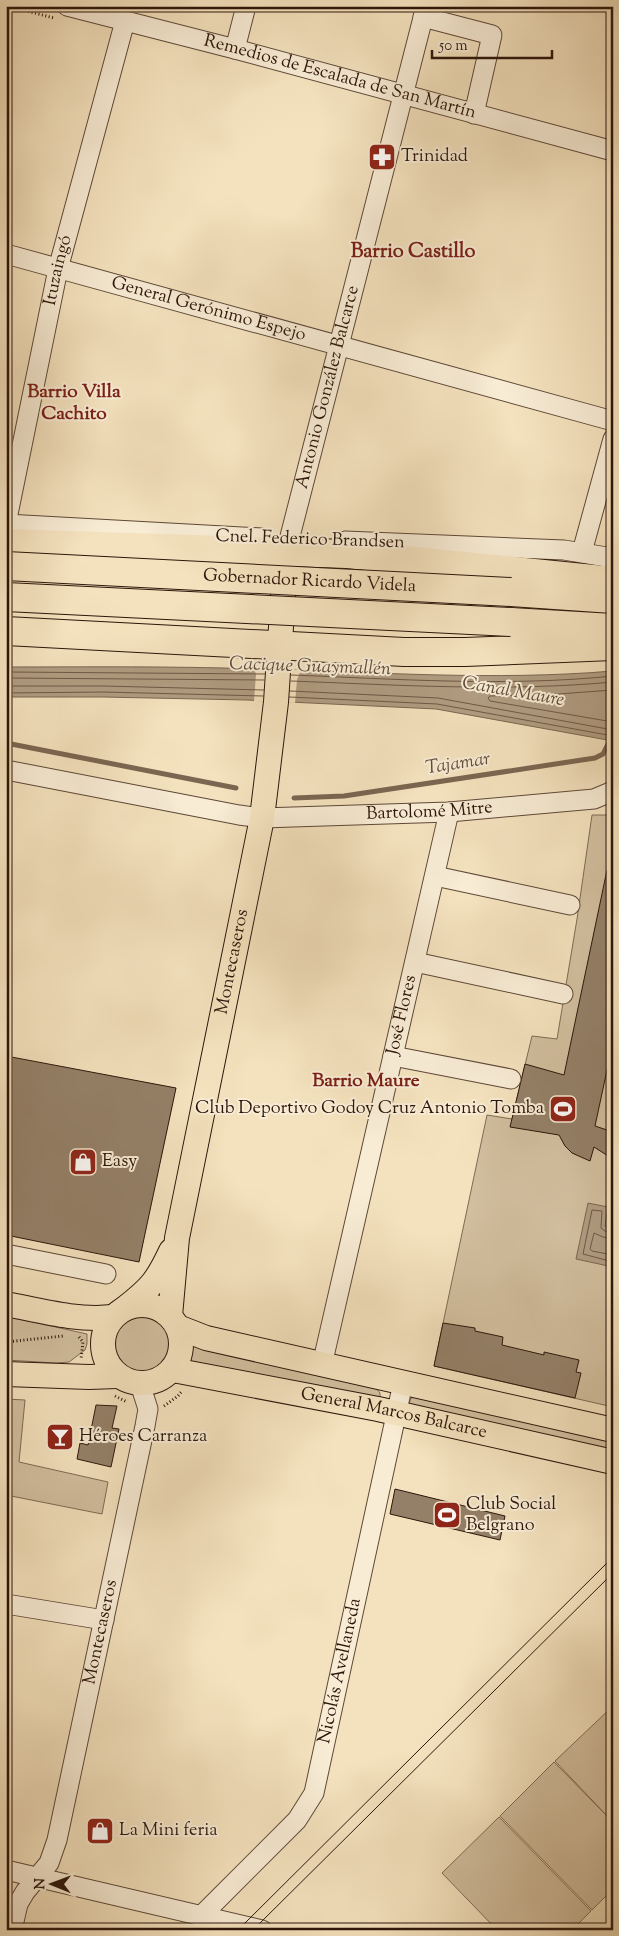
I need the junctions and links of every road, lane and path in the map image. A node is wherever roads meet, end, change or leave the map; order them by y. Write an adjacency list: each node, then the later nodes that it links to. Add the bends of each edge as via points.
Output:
1 (67, 6): 4 (street, Remedios de Escalada de San Martín)
2 (246, 6): 5 (street)
3 (424, 12): 6 (street, Antonio González Balcarce); 7 (street, via 492,35)
4 (125, 21): 5 (street, Remedios de Escalada de San Martín); 10 (street, Ituzaingó)
5 (235, 49): 6 (street, Remedios de Escalada de San Martín)
6 (404, 95): 7 (street, Remedios de Escalada de San Martín); 11 (street, Antonio González Balcarce)
7 (474, 114): 8 (street, Remedios de Escalada de San Martín)
8 (613, 151)
9 (6, 254): 10 (street, General Gerónimo Espejo)
10 (58, 269): 11 (street, General Gerónimo Espejo); 14 (street, Ituzaingó)
11 (339, 345): 12 (street, General Gerónimo Espejo); 16 (street, Antonio González Balcarce)
12 (613, 421)
13 (613, 439): 17 (street)
14 (6, 524): 16 (street, Cnel. Federico Brandsen)
15 (6, 543): 16 (highway)
16 (287, 546): 17 (street, Cnel. Federico Brandsen); 20 (highway); 26 (main road, Antonio González Balcarce)
17 (582, 552): 18 (street, Cnel. Federico Brandsen)
18 (613, 558)
19 (6, 566): 22 (highway, Gobernador Ricardo Videla, bridge)
20 (613, 581)
21 (6, 597): 23 (highway, Gobernador Ricardo Videla, bridge)
22 (613, 599)
23 (613, 628)
24 (6, 631): 26 (highway)
25 (613, 646): 26 (highway, via 404,652)
26 (278, 675): 30 (main road, Montecaseros)
27 (6, 770): 30 (street, Bartolomé Mitre)
28 (613, 791): 29 (street, Bartolomé Mitre, via 594,799)
29 (449, 812): 30 (street, Bartolomé Mitre); 31 (street, José Flores)
30 (262, 818): 37 (main road, Montecaseros)
31 (435, 876): 32 (street); 33 (street, José Flores)
32 (570, 905)
33 (415, 962): 34 (street); 35 (street, José Flores)
34 (563, 994)
35 (393, 1056): 36 (street); 43 (street, José Flores)
36 (511, 1079)
37 (177, 1238): 41 (main road, Montecaseros, via 156,1282); 42 (main road, Montecaseros)
38 (6, 1254): 39 (street)
39 (106, 1274)
40 (6, 1304): 41 (main road, via 80,1318 93,1319)
41 (119, 1313): 42 (main road, via 131,1306 147,1305 163,1310); 46 (main road, via 105,1331 102,1347 108,1364)
42 (174, 1322): 43 (main road, General Marcos Balcarce, via 206,1338); 44 (main road, via 181,1347)
43 (322, 1365): 47 (main road, General Marcos Balcarce)
44 (173, 1370): 48 (main road, via 158,1381); 49 (main road, General Marcos Balcarce)
45 (6, 1374): 46 (main road)
46 (118, 1376): 48 (main road)
47 (403, 1383): 49 (street, Nicolás Avellaneda); 50 (main road, General Marcos Balcarce)
48 (140, 1384): 53 (street, Montecaseros, via 148,1410)
49 (396, 1413): 51 (main road, General Marcos Balcarce); 56 (street, Nicolás Avellaneda, via 314,1794 297,1820)
50 (613, 1430)
51 (613, 1462)
52 (6, 1604): 53 (street)
53 (104, 1620): 55 (street, Montecaseros, via 54,1852)
54 (6, 1870): 55 (street)
55 (36, 1877): 56 (street); 57 (street, Montecaseros, via 18,1904)
56 (200, 1917): 58 (street)
57 (12, 1930)
58 (262, 1930)

